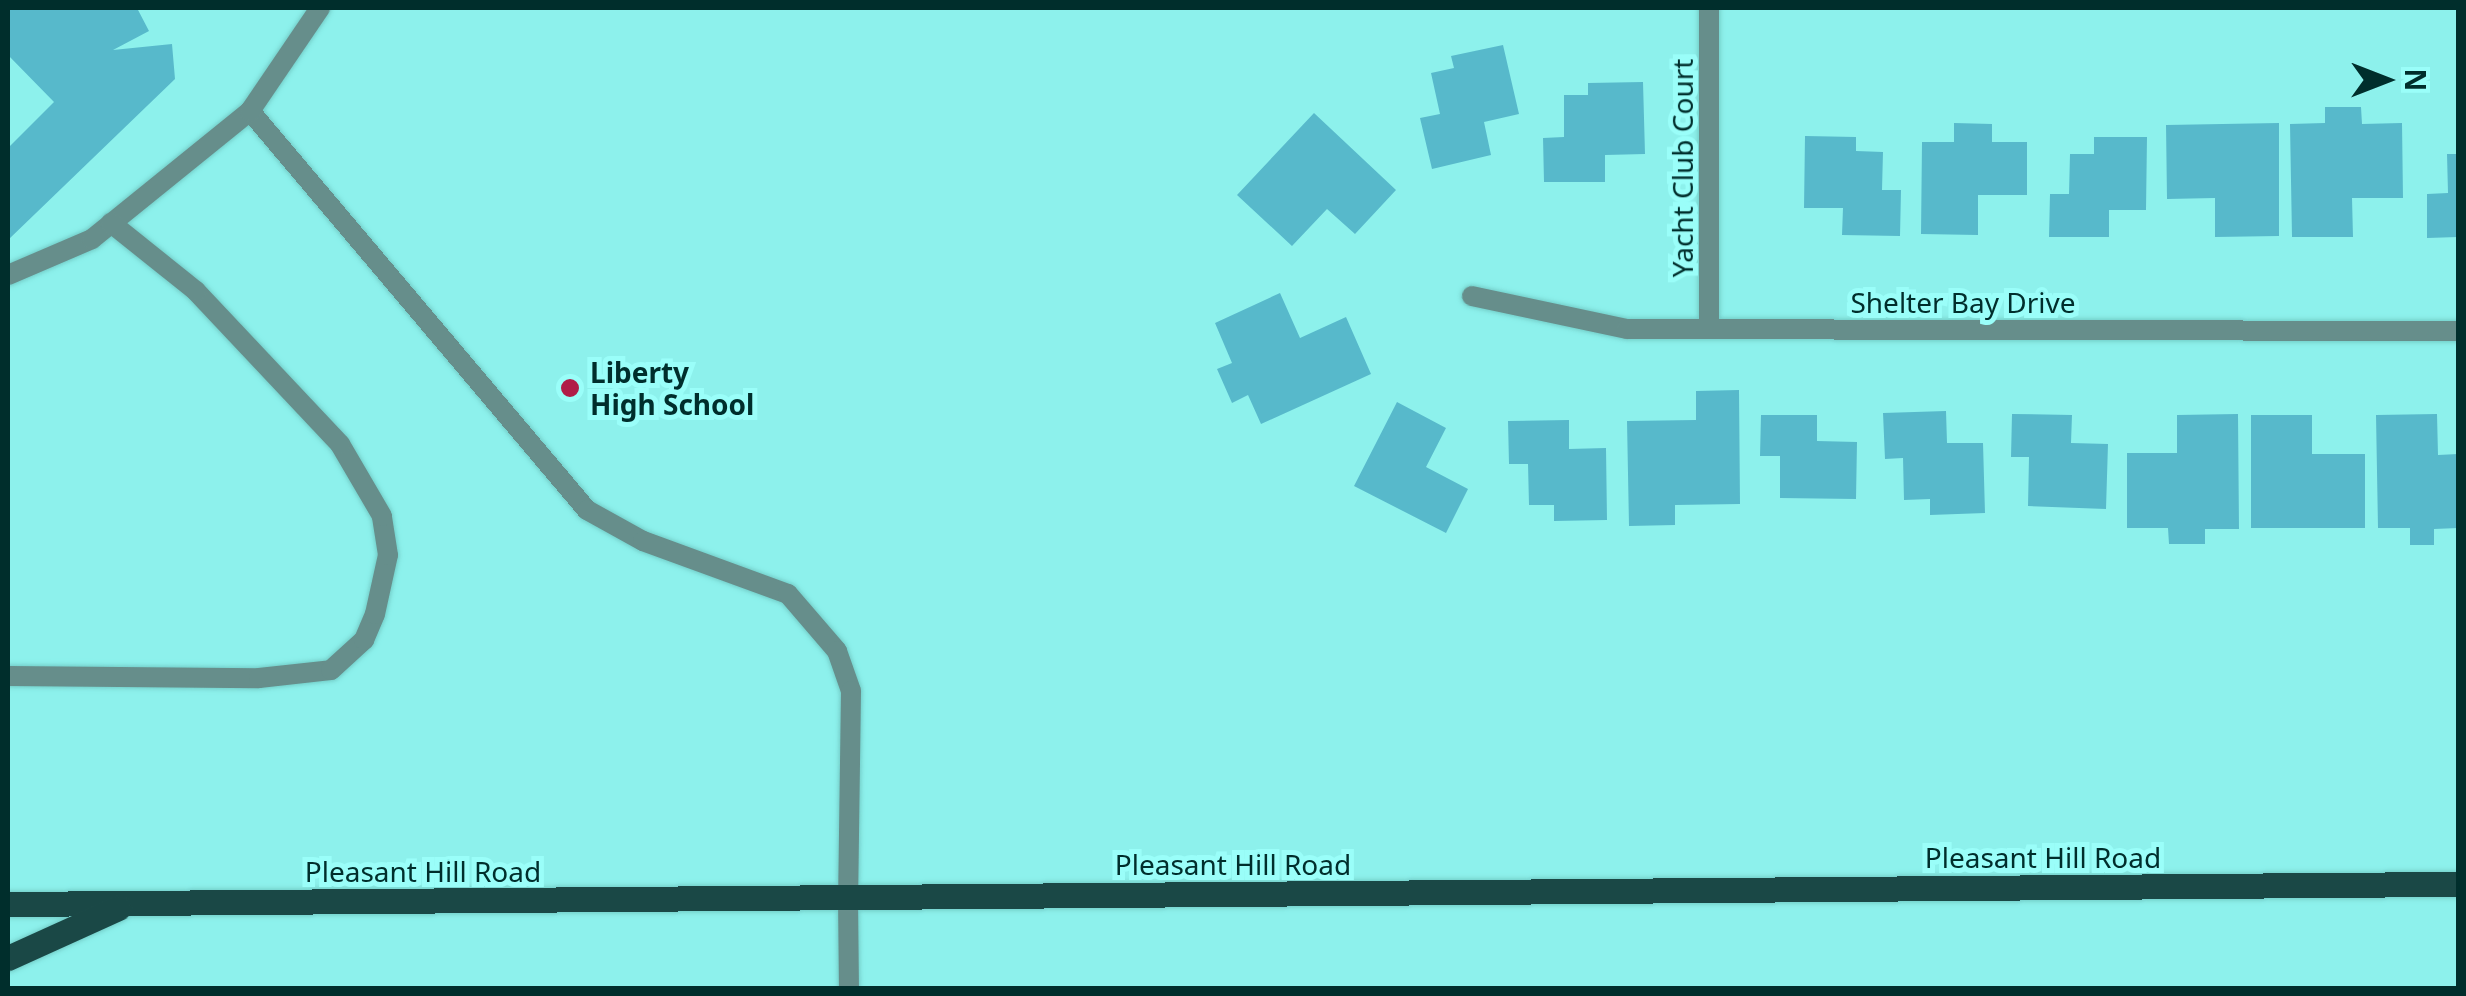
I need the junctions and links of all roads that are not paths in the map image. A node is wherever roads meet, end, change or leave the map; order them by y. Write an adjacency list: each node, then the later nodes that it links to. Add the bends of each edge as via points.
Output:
1 (320, 8): 3 (street)
2 (1709, 8): 7 (street, Yacht Club Court)
3 (250, 111): 4 (street); 11 (street, via 588,510 642,541 788,594 837,650 851,692)
4 (111, 223): 5 (street, via 63,256); 9 (street, via 196,291 340,444 382,516 388,555 364,640 330,670 259,678)
5 (8, 276)
6 (1472, 296): 7 (street, Shelter Bay Drive, via 1626,329)
7 (1709, 329): 8 (street, Shelter Bay Drive)
8 (2458, 331)
9 (8, 676)
10 (2458, 884): 11 (main road, Pleasant Hill Road)
11 (848, 897): 12 (main road, Pleasant Hill Road); 15 (street)
12 (132, 903): 13 (main road, Pleasant Hill Road); 14 (main road)
13 (8, 904)
14 (8, 958)
15 (849, 988)

